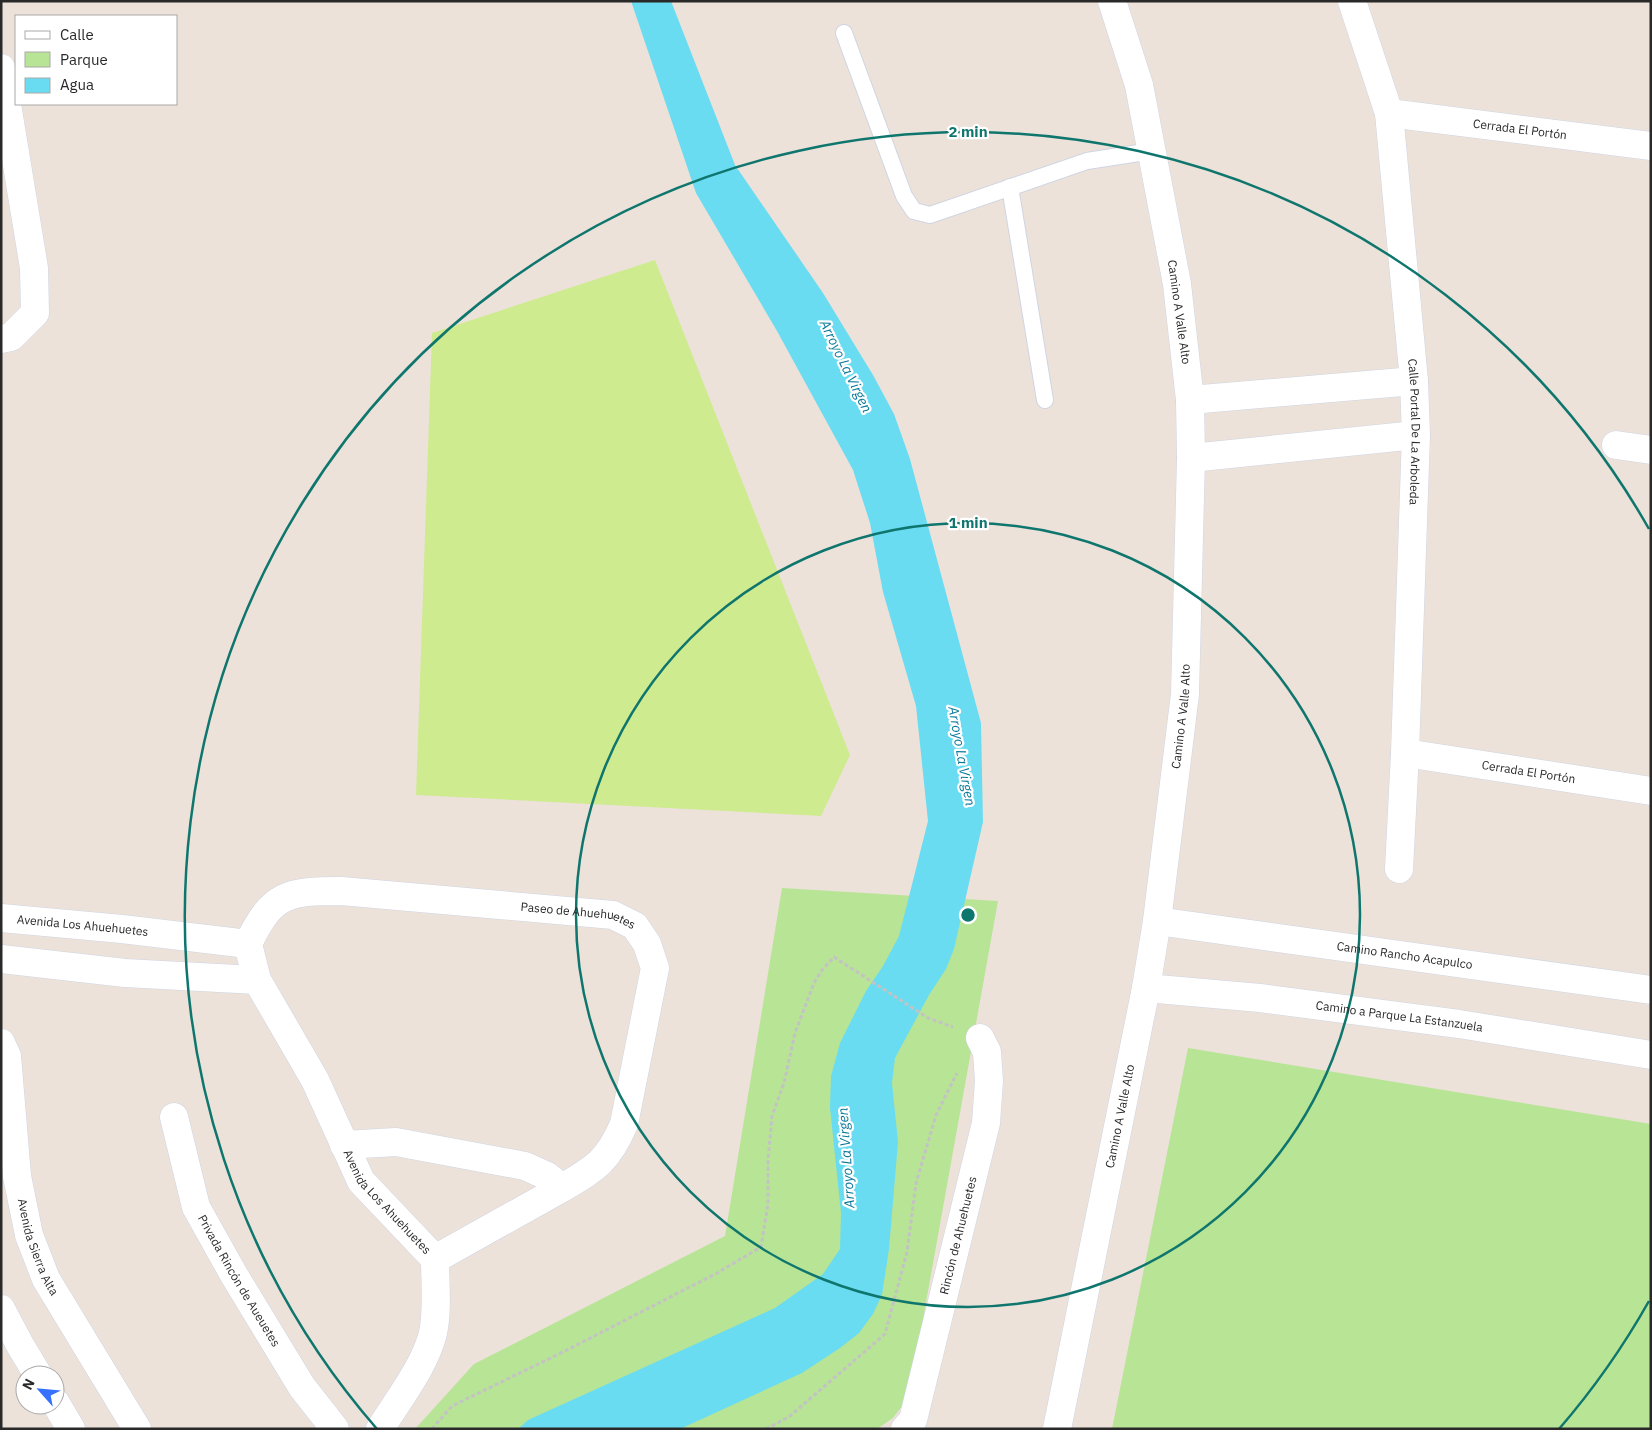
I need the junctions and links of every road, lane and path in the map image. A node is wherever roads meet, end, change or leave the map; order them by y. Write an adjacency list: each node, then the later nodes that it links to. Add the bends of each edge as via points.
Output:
1 (1112, 1): 7 (street, Camino A Valle Alto, via 1139,85)
2 (1352, 1): 5 (street, Calle Portal De La Arboleda)
3 (844, 33): 8 (lane, via 904,196 914,211 930,215)
4 (1, 68): 9 (street, via 34,268 35,313 11,337)
5 (1389, 113): 6 (street, Cerrada El Portón); 10 (street, Calle Portal De La Arboleda)
6 (1651, 146)
7 (1152, 151): 8 (lane, via 1087,161); 12 (street, Camino A Valle Alto, via 1177,284)
8 (1010, 187): 11 (lane)
9 (1, 339)
10 (1414, 381): 12 (street); 13 (street, Calle Portal De La Arboleda)
11 (1045, 400)
12 (1190, 400): 16 (street, Camino A Valle Alto)
13 (1416, 435): 16 (street); 17 (street, Calle Portal De La Arboleda)
14 (1616, 445): 15 (street)
15 (1651, 450)
16 (1190, 458): 21 (street, Camino A Valle Alto, via 1185,694)
17 (1406, 753): 18 (street, Cerrada El Portón); 19 (street, Calle Portal De La Arboleda)
18 (1651, 791)
19 (1399, 869)
20 (1, 918): 22 (street, Avenida Los Ahuehuetes)
21 (1157, 921): 25 (street, Camino A Valle Alto); 26 (street, Camino Rancho Acapulco)
22 (248, 944): 24 (street, Avenida Los Ahuehuetes); 32 (street, Paseo de Ahuehuetes, via 270,908 284,897 307,891 341,891 613,915 635,926 647,944 656,968 624,1124 616,1144 598,1166)
23 (1, 959): 24 (street, via 125,973)
24 (257, 980): 31 (street, Avenida Los Ahuehuetes, via 315,1080)
25 (1146, 988): 29 (street, Camino a Parque La Estanzuela, via 1260,998 1460,1024); 44 (street, Camino A Valle Alto)
26 (1651, 990)
27 (980, 1038): 41 (path, via 928,1018 834,957 814,983 795,1033 784,1084 772,1116 768,1204 761,1247 594,1337 452,1406); 42 (path, via 951,1083 936,1115 916,1183 907,1252 885,1334 790,1416); 43 (street, Rincón de Ahuehuetes, via 988,1062 986,1123 913,1420)
28 (1, 1043): 38 (street, Avenida Sierra Alta, via 7,1056 18,1176 29,1235 46,1280)
29 (1651, 1055)
30 (174, 1117): 39 (street, Privada Rincón de Aueuetes, via 196,1207 302,1387)
31 (344, 1145): 32 (street, via 396,1142 525,1166 547,1176); 33 (street, Avenida Los Ahuehuetes, via 361,1182)
32 (562, 1188): 33 (street, Paseo de Ahuehuetes)
33 (435, 1259): 40 (street, Avenida Los Ahuehuetes, via 433,1333 422,1361)
34 (1, 1309): 35 (street)
35 (32, 1365)
36 (63, 1415): 37 (street)
37 (72, 1429)
38 (137, 1429)
39 (335, 1429)
40 (380, 1429)
41 (432, 1429)
42 (766, 1429)
43 (905, 1429)
44 (1057, 1429)

